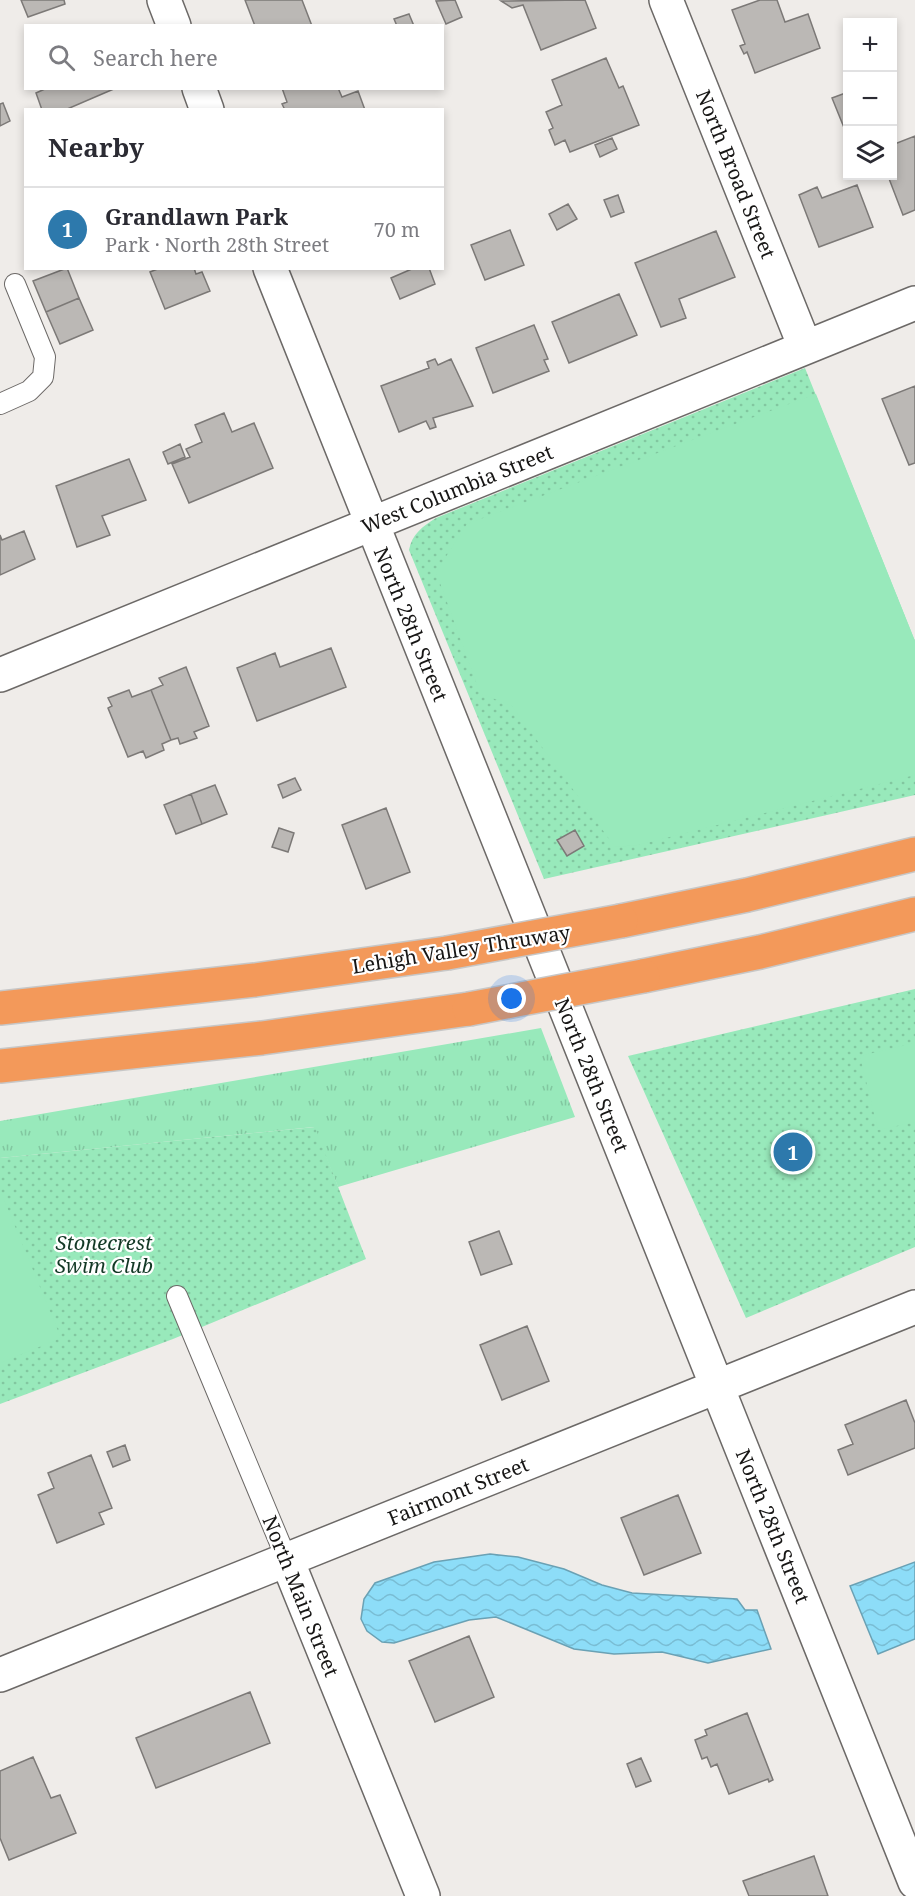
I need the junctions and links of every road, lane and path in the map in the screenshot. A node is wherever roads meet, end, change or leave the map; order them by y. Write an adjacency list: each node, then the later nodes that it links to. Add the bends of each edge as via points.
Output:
1 (164, 0): 3 (street)
2 (666, 0): 9 (street, North Broad Street)
3 (173, 24)
4 (200, 90): 5 (street)
5 (206, 108)
6 (271, 270): 11 (street, North 28th Street)
7 (15, 284): 10 (lane, via 45,357 43,377 28,392)
8 (915, 303): 9 (street, West Columbia Street)
9 (805, 347): 11 (street, West Columbia Street)
10 (0, 404)
11 (371, 524): 12 (street, West Columbia Street); 19 (street, North 28th Street)
12 (0, 675)
13 (915, 854): 15 (highway, Lehigh Valley Thruway, bridge, via 747,895 447,953 255,980)
14 (915, 914): 16 (highway, bridge, via 760,952 469,1010 262,1038)
15 (0, 1008)
16 (0, 1066)
17 (177, 1296): 20 (lane, North Main Street)
18 (915, 1307): 19 (street, Fairmont Street)
19 (717, 1387): 20 (street, Fairmont Street); 22 (street, North 28th Street)
20 (286, 1560): 21 (street, Fairmont Street); 23 (street, North Main Street)
21 (0, 1675)
22 (915, 1882)
23 (423, 1896)

